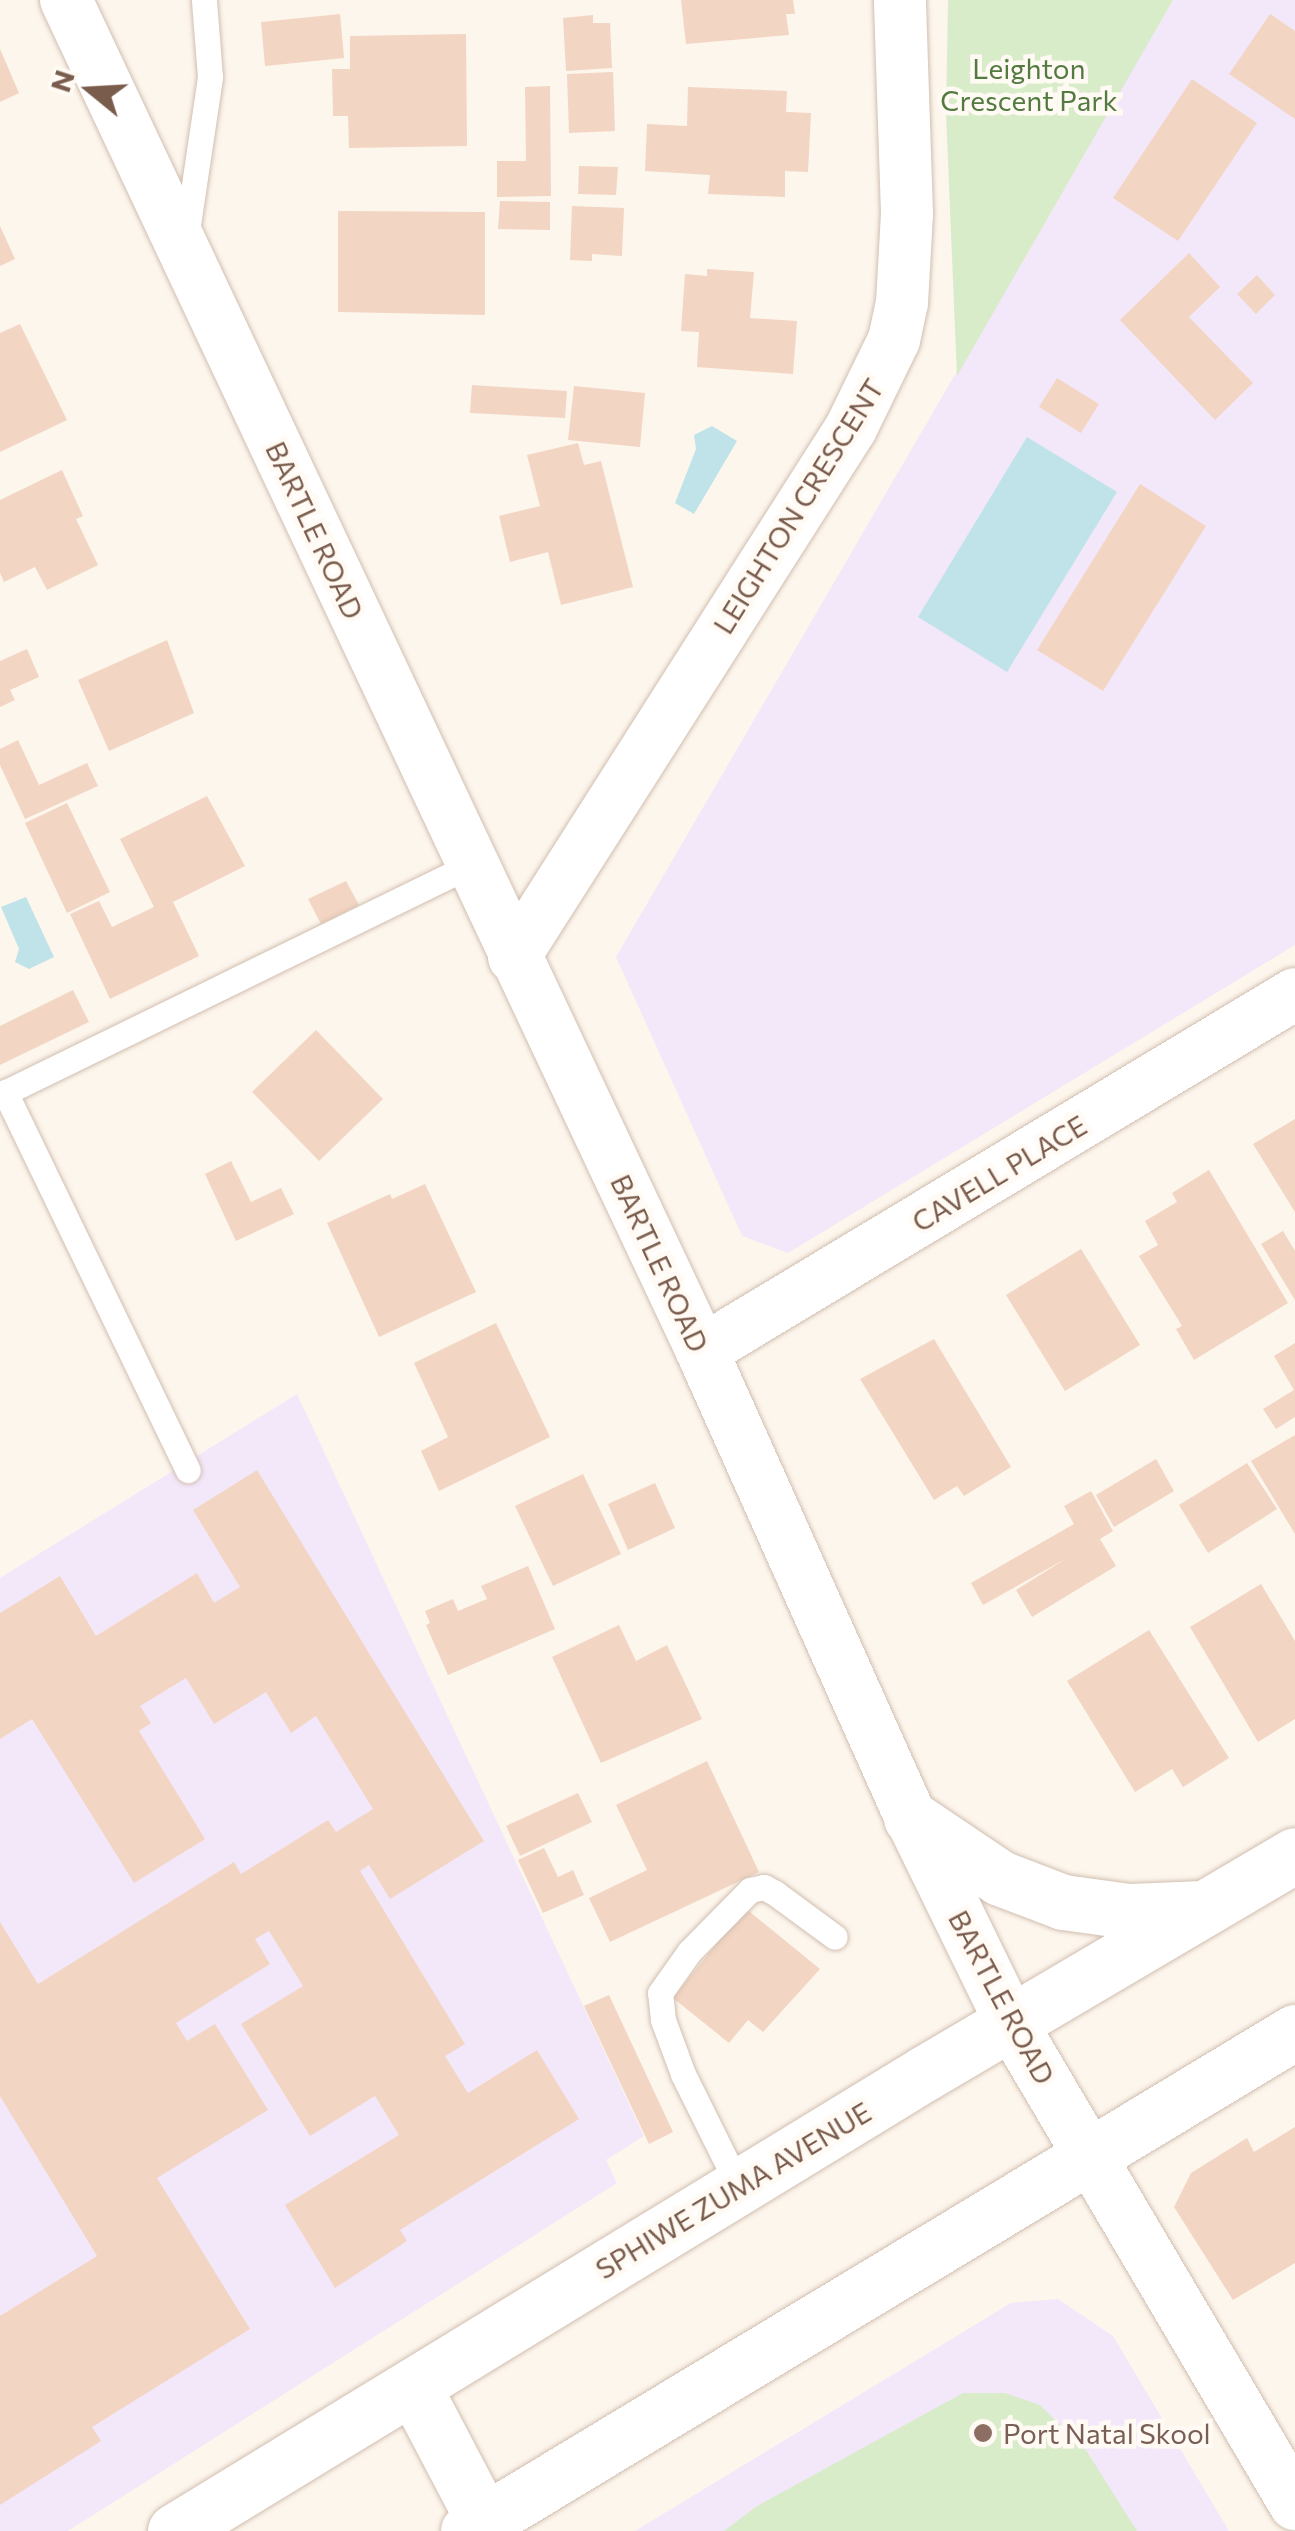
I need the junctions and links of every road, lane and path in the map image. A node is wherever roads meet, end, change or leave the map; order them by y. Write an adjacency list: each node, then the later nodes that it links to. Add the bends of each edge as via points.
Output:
1 (66, 0): 4 (street, BARTLE ROAD)
2 (204, 0): 4 (lane, via 210,77)
3 (900, 0): 6 (street, LEIGHTON CRESCENT, via 907,214 894,340 850,428)
4 (184, 249): 5 (street, BARTLE ROAD)
5 (471, 865): 6 (street, BARTLE ROAD); 8 (lane)
6 (514, 957): 9 (street, BARTLE ROAD)
7 (1295, 994): 9 (street, CAVELL PLACE)
8 (3, 1093): 10 (lane)
9 (702, 1352): 11 (street, BARTLE ROAD)
10 (188, 1470)
11 (911, 1818): 13 (street, via 1000,1878 1063,1902 1128,1911); 15 (street, BARTLE ROAD)
12 (1295, 1855): 13 (street, SPHIWE ZUMA AVENUE)
13 (1210, 1907): 15 (street, SPHIWE ZUMA AVENUE)
14 (835, 1936): 18 (lane, via 775,1892 750,1890 700,1939 660,1992 683,2074)
15 (1010, 2021): 17 (street, BARTLE ROAD); 18 (street, SPHIWE ZUMA AVENUE)
16 (1295, 2032): 17 (street)
17 (1090, 2157): 20 (street, BARTLE ROAD); 21 (street)
18 (739, 2186): 19 (street, SPHIWE ZUMA AVENUE)
19 (412, 2386): 21 (street); 22 (street, SPHIWE ZUMA AVENUE)
20 (1295, 2504)
21 (476, 2526)
22 (175, 2531)

